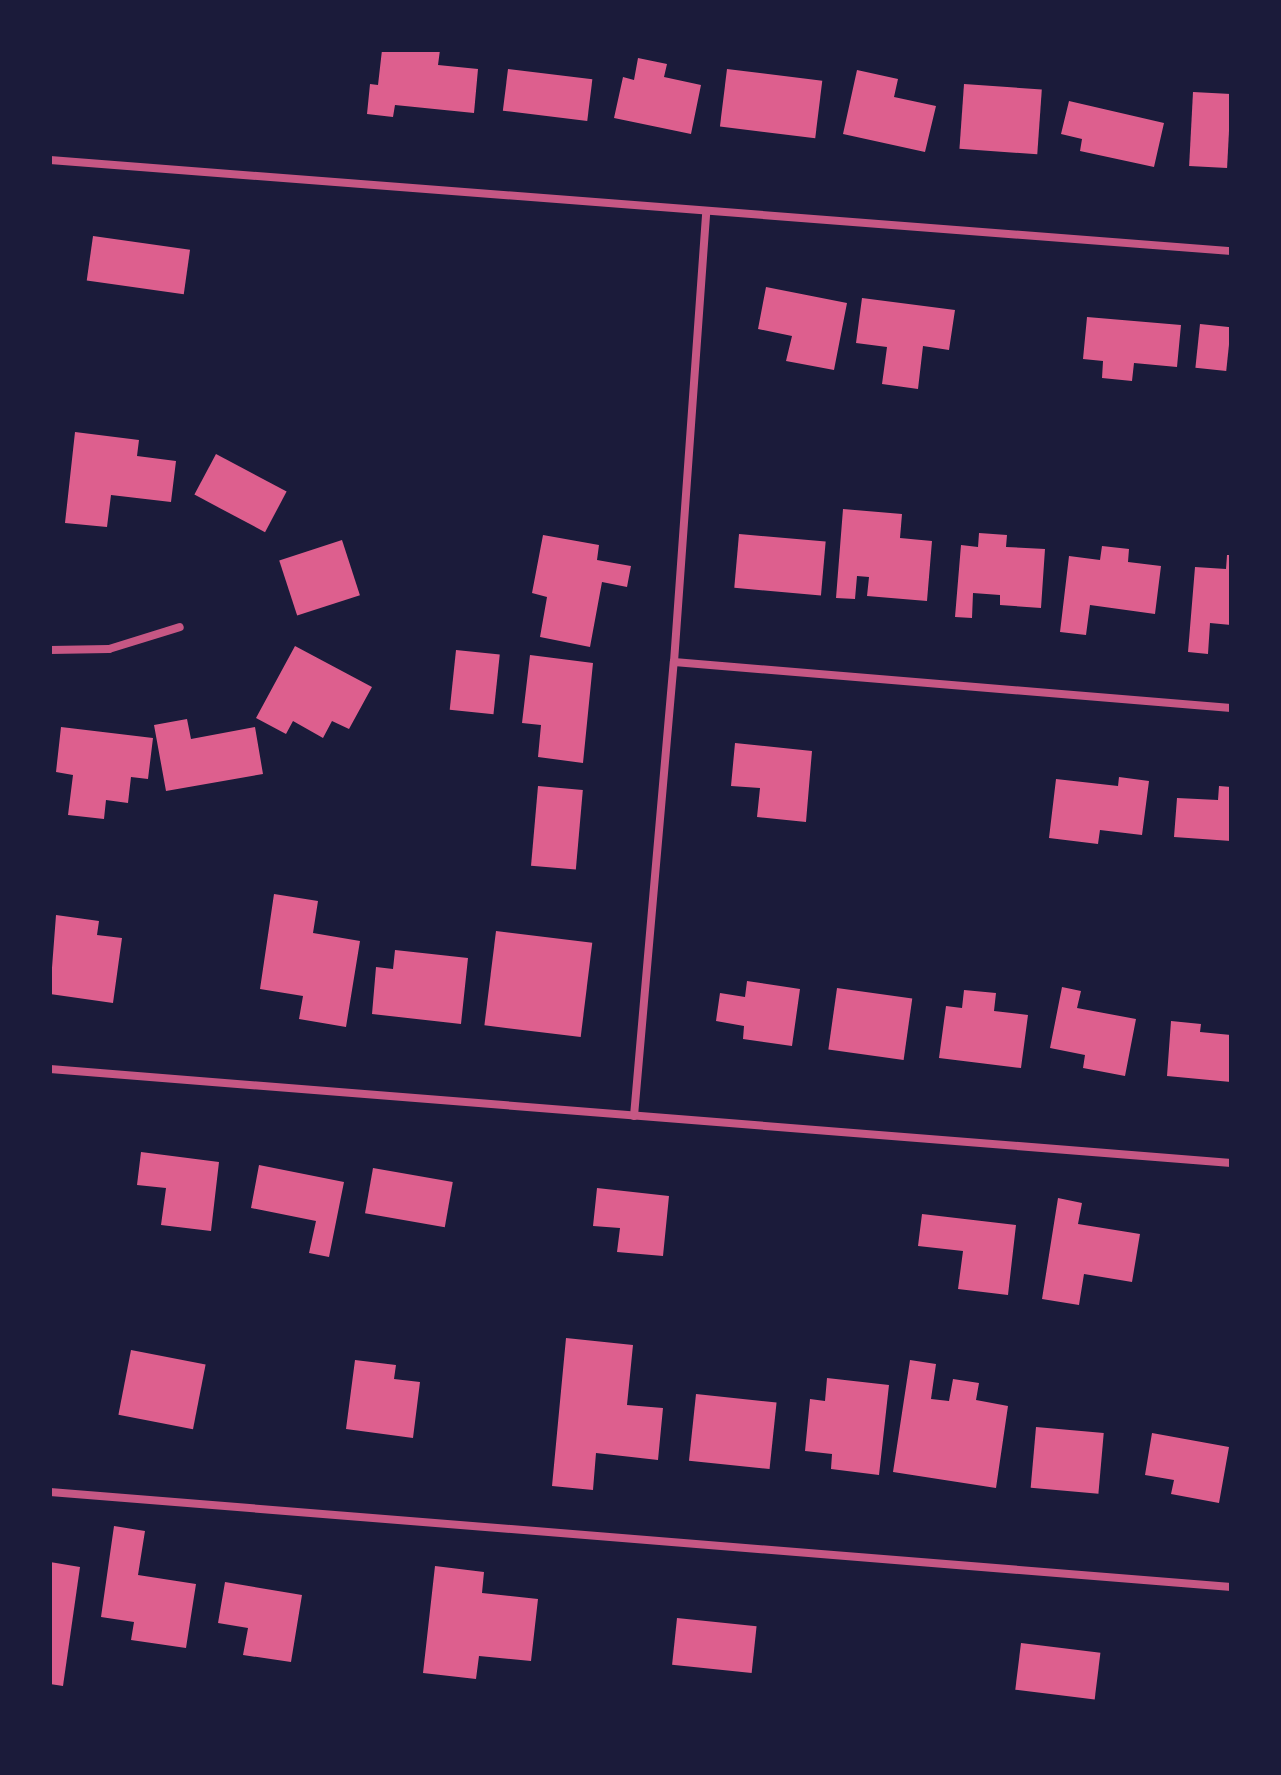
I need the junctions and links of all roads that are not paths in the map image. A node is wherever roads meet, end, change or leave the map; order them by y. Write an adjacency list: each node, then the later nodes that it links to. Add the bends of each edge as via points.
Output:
1 (50, 160): 2 (street)
2 (706, 211): 3 (street); 6 (street)
3 (1231, 251)
4 (180, 627): 5 (street, via 109,649)
5 (50, 650)
6 (674, 662): 7 (street); 9 (street)
7 (1231, 708)
8 (50, 1069): 9 (street)
9 (634, 1116): 10 (street)
10 (1231, 1163)
11 (50, 1492): 12 (street)
12 (1231, 1587)

